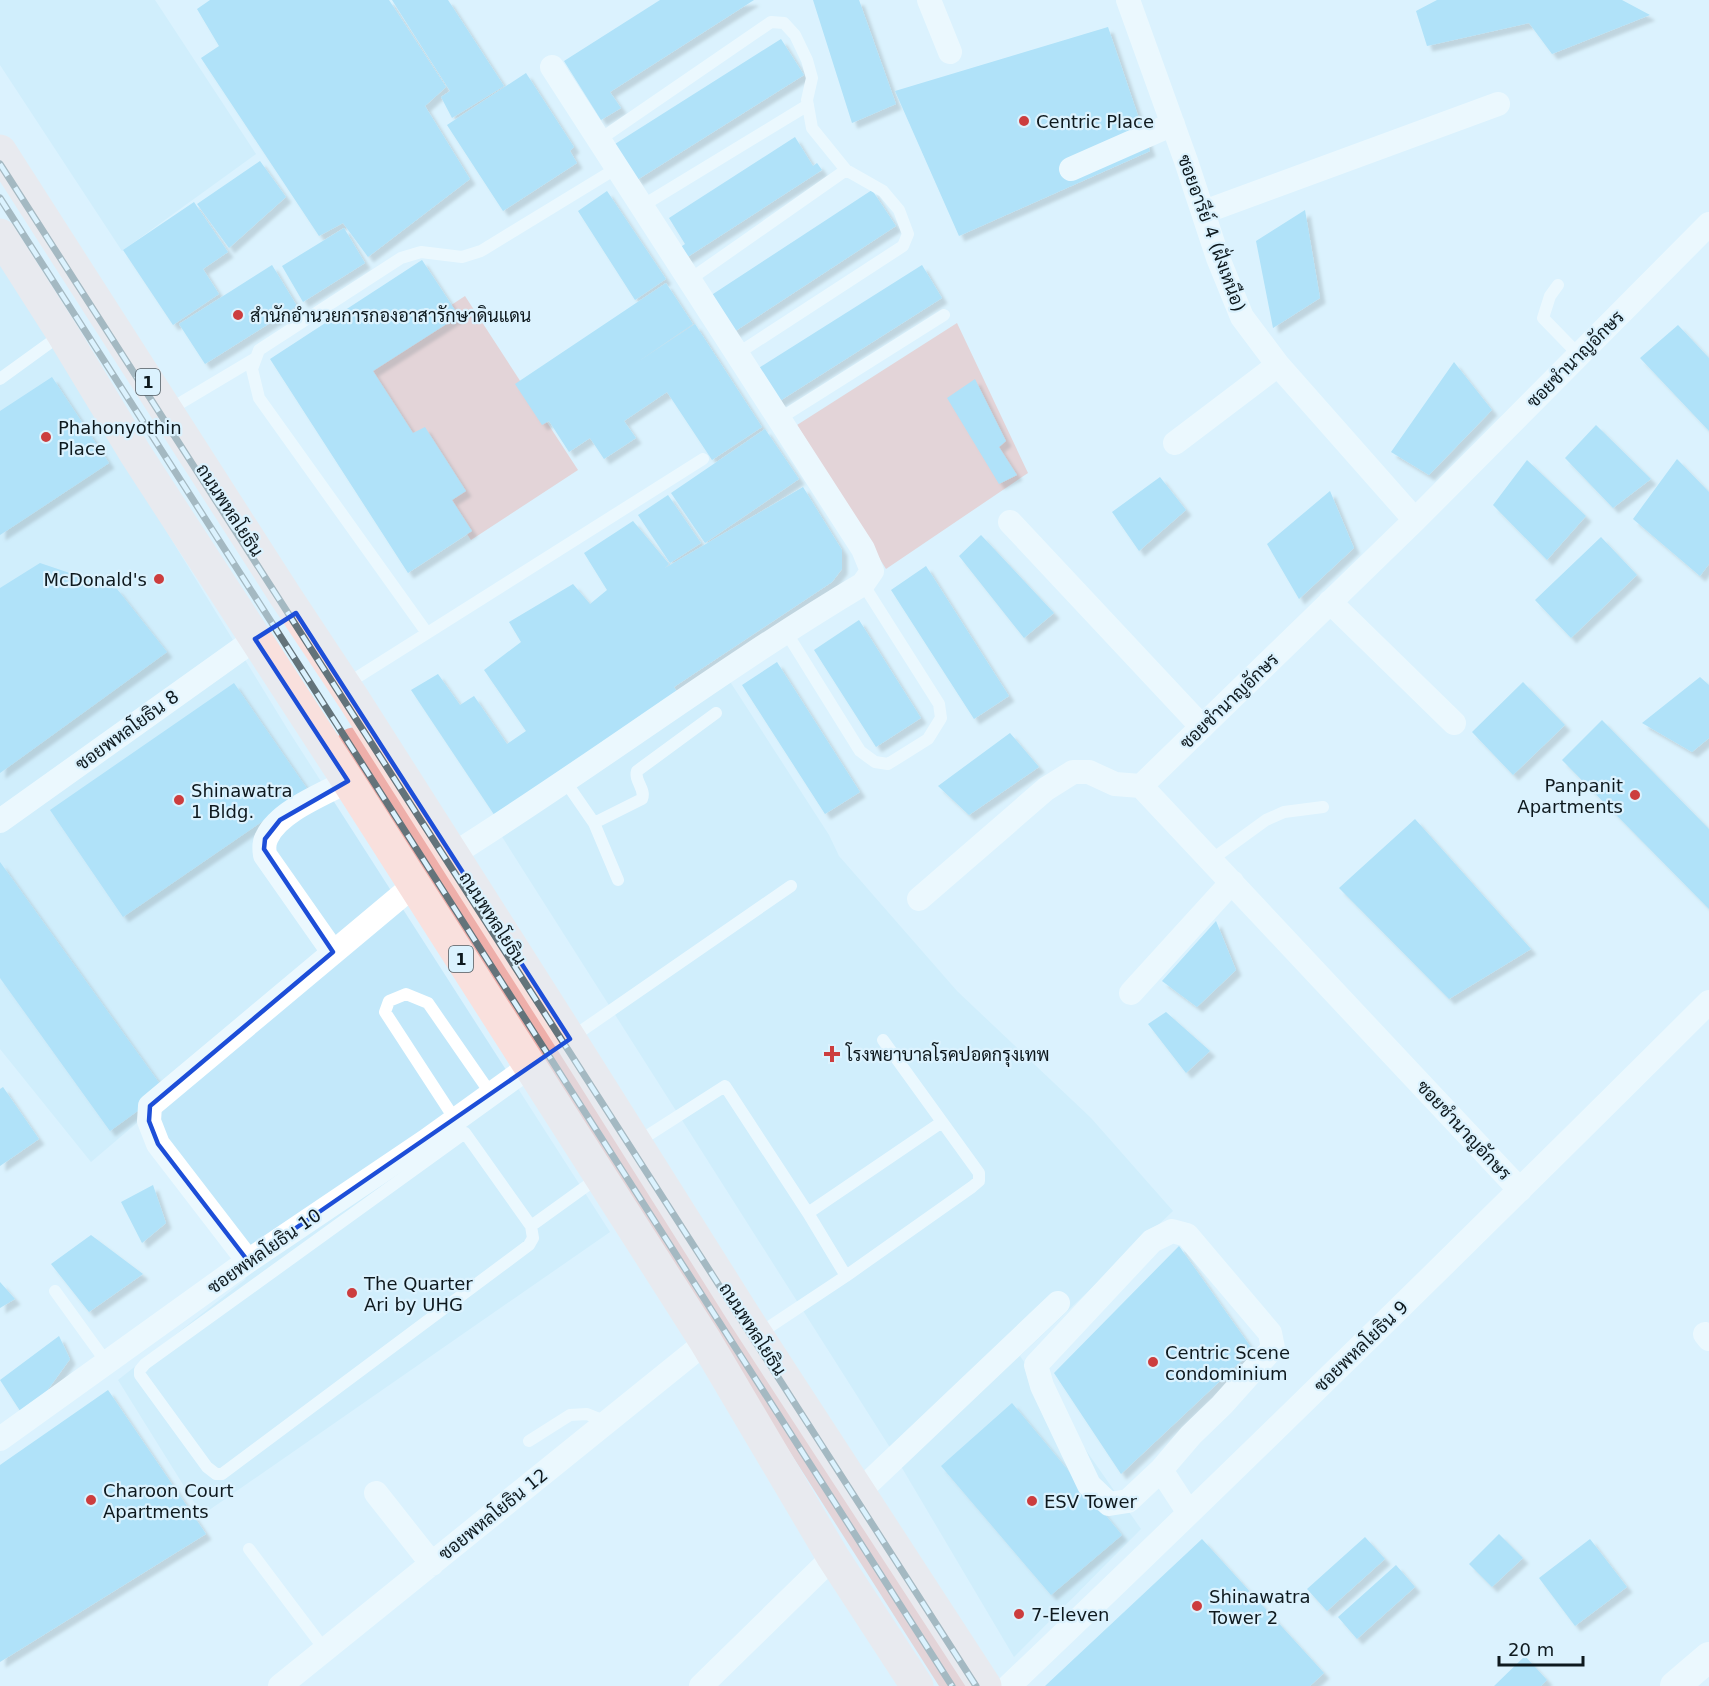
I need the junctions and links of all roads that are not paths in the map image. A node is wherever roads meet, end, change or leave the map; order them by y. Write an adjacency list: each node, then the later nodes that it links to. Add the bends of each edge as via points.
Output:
1 (929, 0): 3 (street)
2 (1128, 0): 7 (street, ซอยอารีย์ 4 (ฝั่งเหนือ))
3 (950, 52)
4 (552, 68): 8 (street)
5 (1498, 104): 14 (street)
6 (808, 105): 8 (lane, via 812,78 807,60 795,35 784,23 771,22); 12 (lane, via 812,128); 13 (lane)
7 (1173, 124): 11 (street); 14 (street, ซอยอารีย์ 4 (ฝั่งเหนือ))
8 (599, 140): 10 (street)
9 (0, 151): 26 (main road, ถนนพหลโยธิน / 1)
10 (617, 168): 13 (street); 23 (lane, via 480,251 462,257 421,252 401,258 259,350)
11 (1071, 169)
12 (846, 170): 17 (lane); 21 (lane, via 883,190 899,210 908,234 903,246)
13 (642, 206): 17 (street)
14 (1204, 212): 24 (street, ซอยอารีย์ 4 (ฝั่งเหนือ), via 1242,317)
15 (1709, 224): 22 (street, ซอยชำนาญอักษร)
16 (0, 235): 20 (main road, 1)
17 (689, 280): 21 (street)
18 (1558, 285): 22 (lane, via 1543,318)
19 (944, 315): 27 (lane)
20 (63, 334): 25 (lane); 37 (main road, 1)
21 (737, 354): 27 (street)
22 (1578, 355): 30 (street, ซอยชำนาญอักษร)
23 (256, 358): 26 (lane); 35 (lane, via 252,369 259,398)
24 (1278, 365): 28 (street); 30 (street, ซอยอารีย์ 4 (ฝั่งเหนือ))
25 (0, 379)
26 (167, 411): 34 (main road, ถนนพหลโยธิน / 1)
27 (779, 419): 32 (street, via 863,549 872,571)
28 (1176, 443)
29 (703, 459): 35 (lane)
30 (1415, 520): 33 (street, ซอยชำนาญอักษร)
31 (1010, 522): 42 (street)
32 (863, 584): 36 (street); 36 (lane, via 939,704 941,718 928,739 888,764 875,762 860,751)
33 (1330, 602): 40 (street); 42 (street, ซอยชำนาญอักษร)
34 (296, 613): 37 (main road); 38 (main road, ถนนพหลโยธิน / 1)
35 (427, 633): 38 (lane)
36 (786, 633): 44 (street)
37 (255, 639): 41 (main road, 1); 47 (street, ซอยพหลโยธิน 8)
38 (348, 692): 41 (main road); 49 (main road, ถนนพหลโยธิน / 1)
39 (716, 713): 48 (lane, via 637,771 642,798)
40 (1454, 723)
41 (312, 725): 43 (main road, 1)
42 (1202, 727): 45 (street, ซอยชำนาญอักษร)
43 (348, 781): 53 (main road, 1); 56 (street, via 280,820 265,839 264,849)
44 (565, 782): 48 (lane); 49 (street)
45 (1141, 786): 50 (street, ซอยชำนาญอักษร); 55 (street, via 1115,784 1089,772 1073,772 1046,789)
46 (1323, 807): 50 (lane, via 1284,812 1266,820)
47 (0, 821)
48 (594, 824): 51 (lane)
49 (452, 855): 59 (main road, ถนนพหลโยธิน / 1)
50 (1211, 860): 52 (street, ซอยชำนาญอักษร)
51 (618, 880)
52 (1232, 882): 57 (street); 67 (street, ซอยชำนาญอักษร)
53 (414, 885): 56 (street); 61 (main road, 1)
54 (791, 886): 59 (lane)
55 (919, 899)
56 (333, 952): 70 (street, via 150,1106 148,1121 158,1143)
57 (1131, 993)
58 (1709, 1002): 67 (street, ซอยพหลโยธิน 9)
59 (570, 1039): 61 (main road); 65 (main road, ถนนพหลโยธิน / 1)
60 (883, 1040): 63 (lane)
61 (530, 1066): 62 (street, ซอยพหลโยธิน 10); 66 (main road, 1)
62 (491, 1094): 64 (street, ซอยพหลโยธิน 10); 64 (lane, via 428,1003 406,994 389,1001 385,1012)
63 (942, 1122): 68 (lane); 71 (lane, via 979,1173 979,1181)
64 (460, 1127): 69 (lane); 69 (lane, via 145,1364 140,1370 142,1378 207,1467 222,1474 529,1245 533,1238); 70 (street, ซอยพหลโยธิน 10)
65 (635, 1143): 68 (lane, via 725,1086); 74 (main road, ถนนพหลโยธิน / 1)
66 (600, 1177): 69 (lane); 75 (main road, 1)
67 (1520, 1190): 83 (street, ซอยพหลโยธิน 9)
68 (808, 1213): 71 (lane)
69 (531, 1226)
70 (248, 1261): 76 (street, ซอยพหลโยธิน 10)
71 (846, 1276): 74 (lane)
72 (55, 1291): 76 (lane)
73 (1058, 1303): 81 (street)
74 (757, 1335): 81 (main road, ถนนพหลโยธิน / 1)
75 (706, 1342): 77 (street, ซอยพหลโยธิน 12); 85 (main road, 1)
76 (107, 1363): 78 (street, ซอยพหลโยธิน 10)
77 (607, 1422): 79 (lane, via 587,1414 570,1415); 86 (street, ซอยพหลโยธิน 12)
78 (0, 1438)
79 (529, 1442)
80 (1161, 1470): 80 (street, via 1274,1348 1270,1333 1187,1235 1172,1231 1152,1241 1036,1365 1089,1485 1109,1504 1128,1501); 83 (street)
81 (859, 1492): 92 (main road, ถนนพหลโยธิน / 1)
82 (376, 1493): 86 (street)
83 (1189, 1513): 93 (street, ซอยพหลโยธิน 9)
84 (249, 1549): 87 (lane)
85 (833, 1557): 90 (street); 91 (main road, 1)
86 (432, 1564): 87 (street, ซอยพหลโยธิน 12)
87 (325, 1650): 89 (street, ซอยพหลโยธิน 12)
88 (1709, 1657): 94 (street)
89 (280, 1686)
90 (701, 1686)
91 (917, 1686)
92 (985, 1686)
93 (1009, 1686)
94 (1675, 1686)

